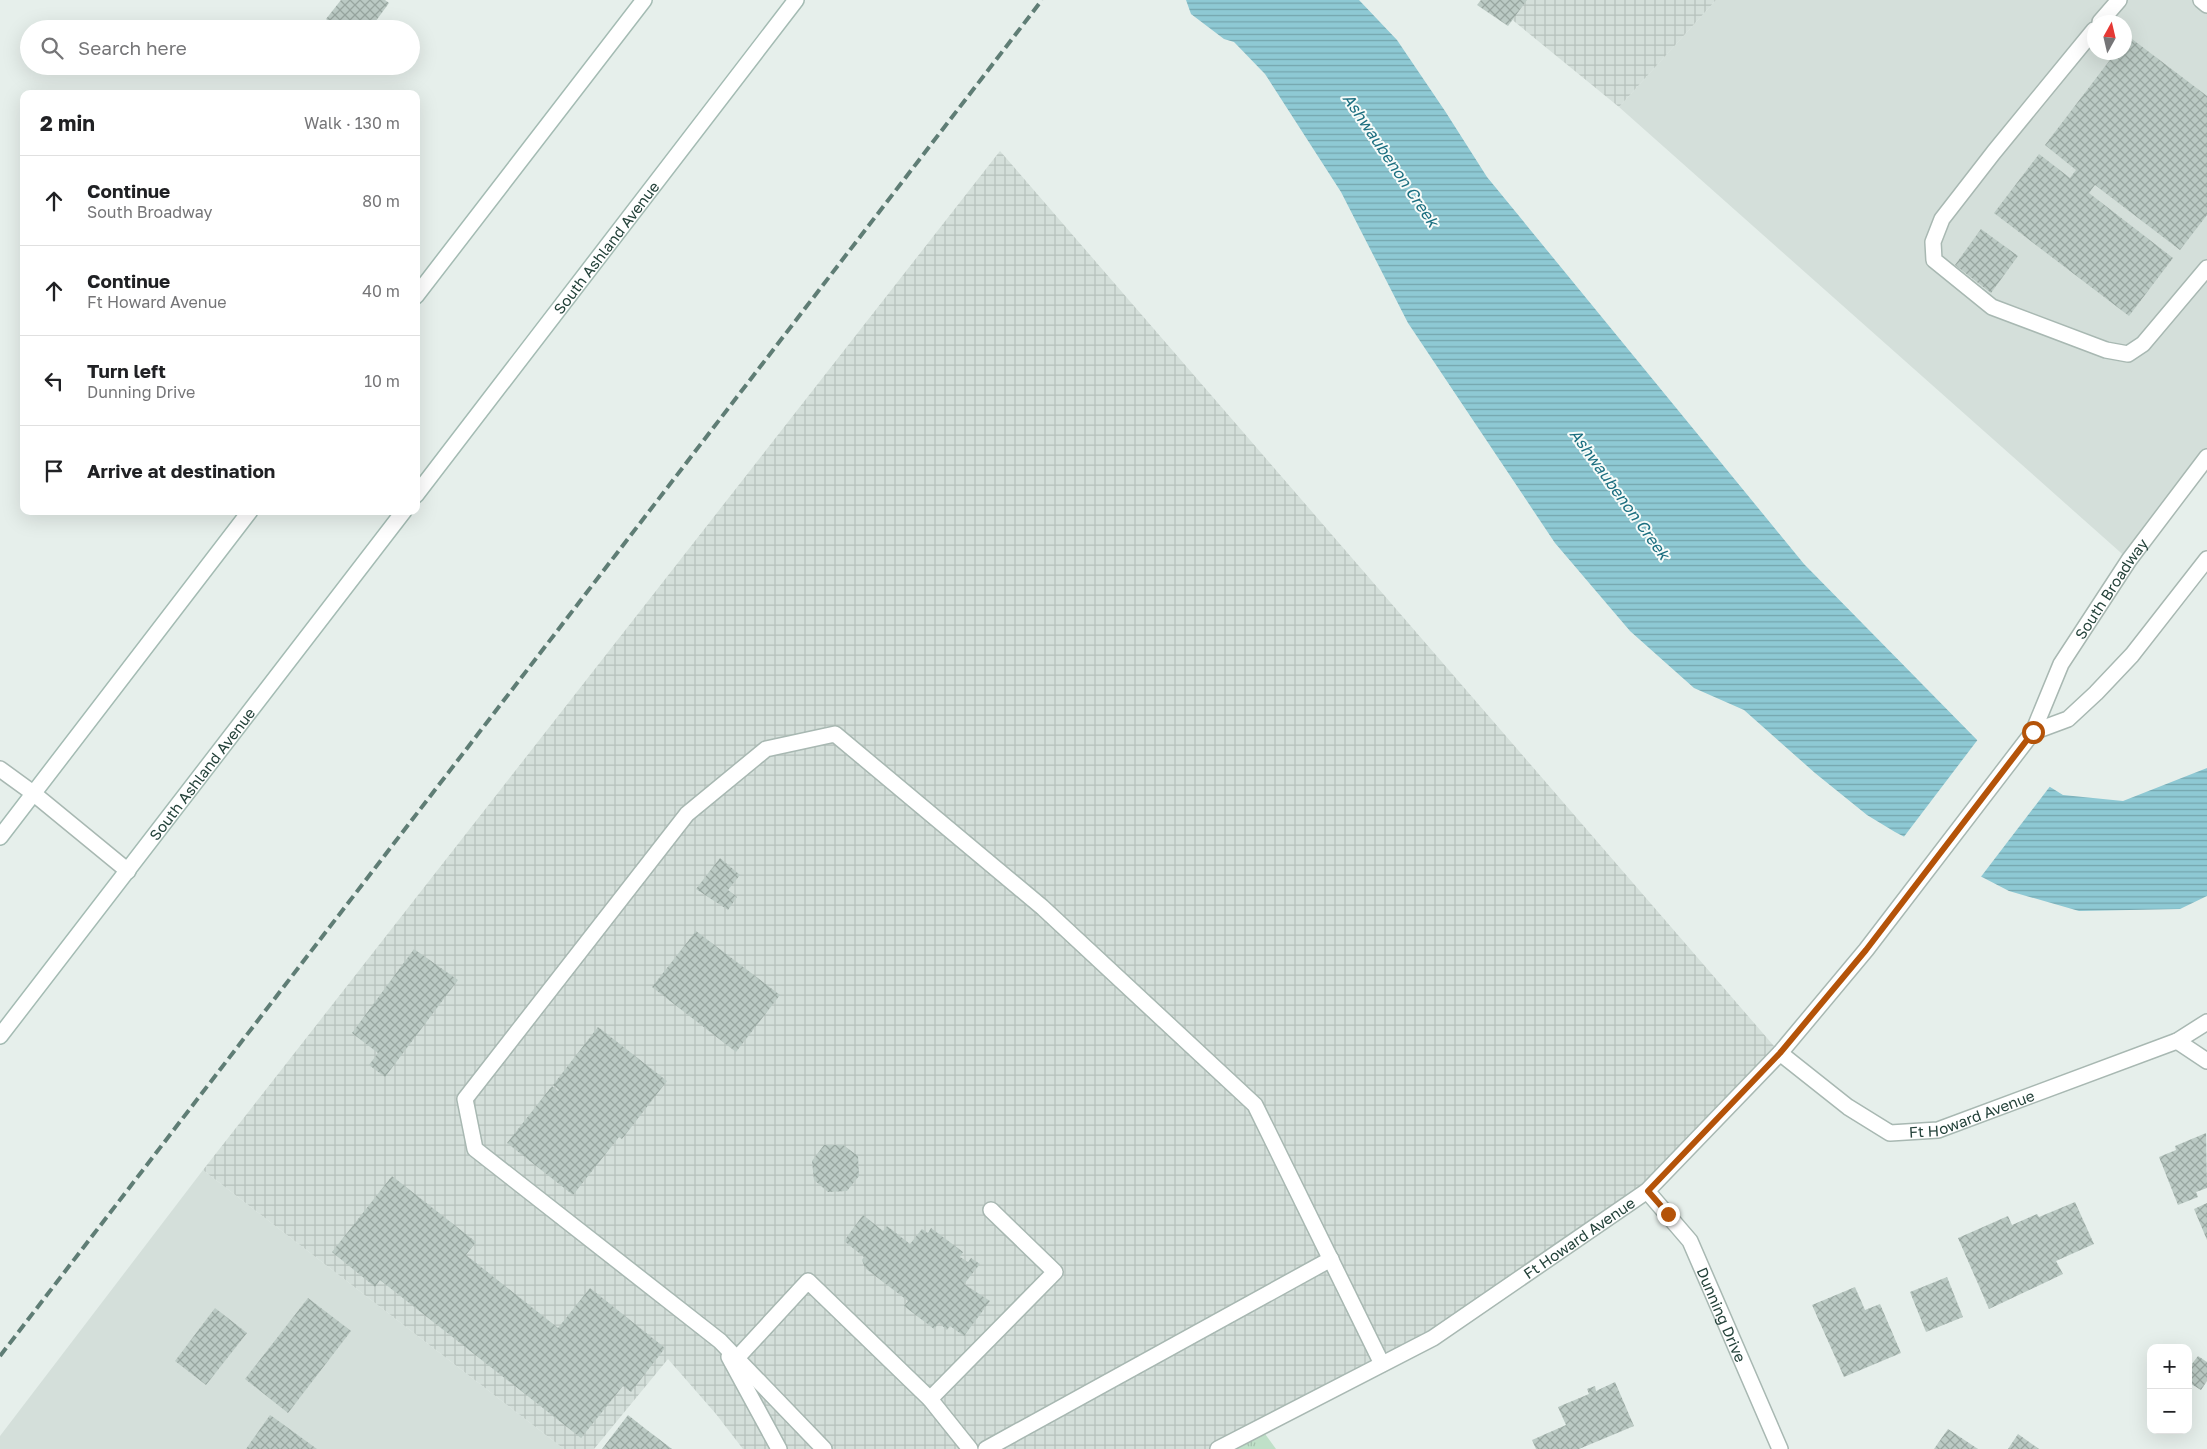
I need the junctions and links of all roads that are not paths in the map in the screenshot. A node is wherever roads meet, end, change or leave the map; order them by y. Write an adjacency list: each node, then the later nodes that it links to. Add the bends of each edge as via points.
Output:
1 (644, 0): 9 (street)
2 (796, 0): 11 (street, South Ashland Avenue)
3 (2119, 0): 6 (street)
4 (2201, 0): 5 (street)
5 (2207, 5)
6 (2106, 15)
7 (2087, 39): 8 (street, via 1942,219 1933,242 1934,260 1992,307 2106,350 2128,354 2143,344)
8 (2207, 268)
9 (420, 291)
10 (2207, 458): 15 (street, South Broadway, via 2129,560 2061,664)
11 (420, 490)
12 (247, 515): 17 (street)
13 (401, 515): 19 (street, South Ashland Avenue)
14 (2207, 559): 15 (street, via 2132,655 2096,692 2068,719)
15 (2033, 732): 23 (street, South Broadway, via 1866,950)
16 (0, 769): 17 (street)
17 (33, 793): 18 (street); 19 (street)
18 (0, 837)
19 (128, 871): 21 (street, South Ashland Avenue)
20 (2207, 1022): 22 (street, Ft Howard Avenue)
21 (0, 1036)
22 (2177, 1041): 23 (street, Ft Howard Avenue, via 1938,1130 1890,1133 1848,1108); 24 (street)
23 (1780, 1053): 25 (street, Ft Howard Avenue)
24 (2207, 1061)
25 (1648, 1191): 30 (street, Ft Howard Avenue, via 1433,1338); 37 (street, Dunning Drive, via 1690,1241)
26 (991, 1210): 31 (street, via 1055,1272)
27 (1330, 1259): 28 (street, via 1255,1105 1042,906 835,734 766,749 687,814 465,1099 475,1149); 30 (street); 35 (street)
28 (720, 1341): 29 (street); 32 (street)
29 (737, 1358): 31 (street, via 808,1281); 33 (street)
30 (1382, 1364): 36 (street, Ft Howard Avenue)
31 (930, 1399): 34 (street)
32 (779, 1449)
33 (824, 1449)
34 (970, 1449)
35 (986, 1449)
36 (1218, 1449)
37 (1780, 1449)

